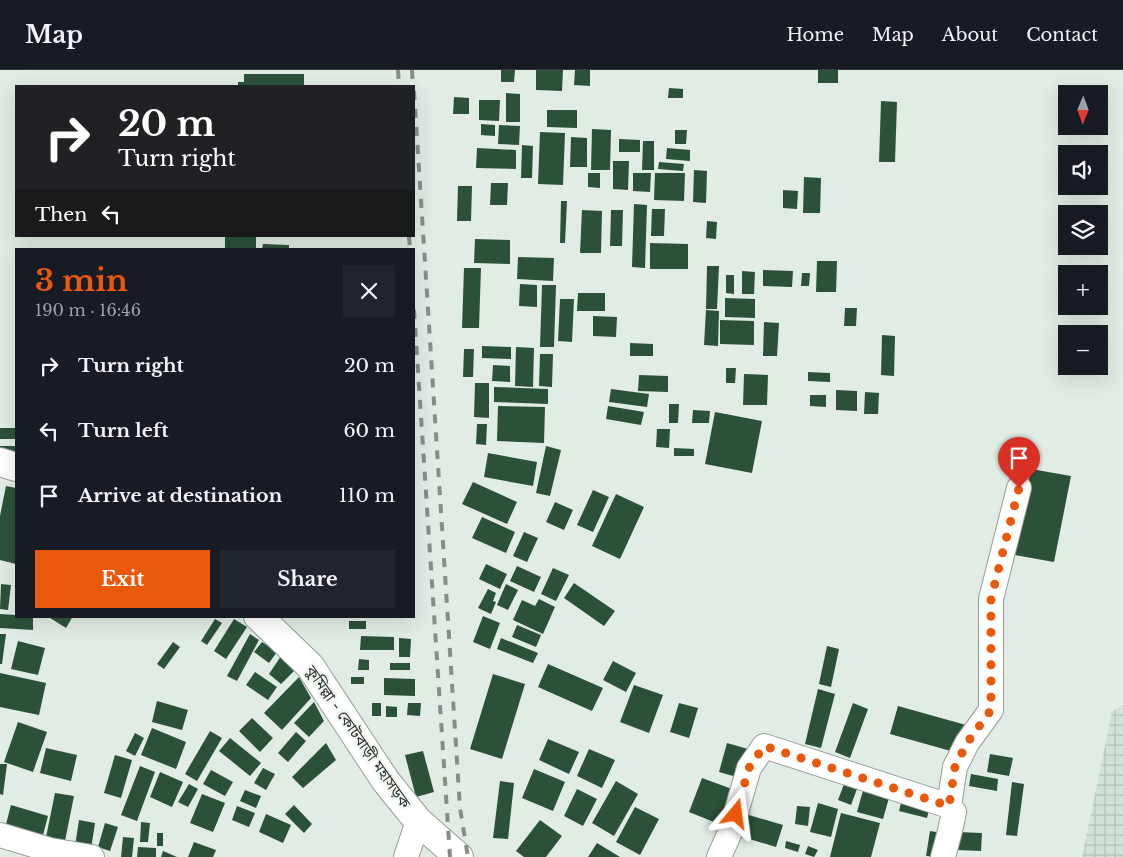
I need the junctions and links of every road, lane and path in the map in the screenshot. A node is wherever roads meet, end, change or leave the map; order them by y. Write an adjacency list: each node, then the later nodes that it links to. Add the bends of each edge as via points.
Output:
1 (0, 462): 2 (main road)
2 (15, 467)
3 (1019, 488): 5 (street, via 991,599 991,710 967,743 955,767)
4 (260, 618): 6 (main road, কুমিল্লা - কোটবাড়ী মহাসড়ক, via 310,666 385,780)
5 (949, 806): 11 (street, via 764,746 749,768 731,830); 12 (street, via 954,812)
6 (418, 821): 9 (street); 10 (main road, কুমিল্লা - কোটবাড়ী মহাসড়ক)
7 (0, 835): 8 (street, via 50,850)
8 (92, 857)
9 (406, 857)
10 (459, 857)
11 (719, 857)
12 (943, 857)

